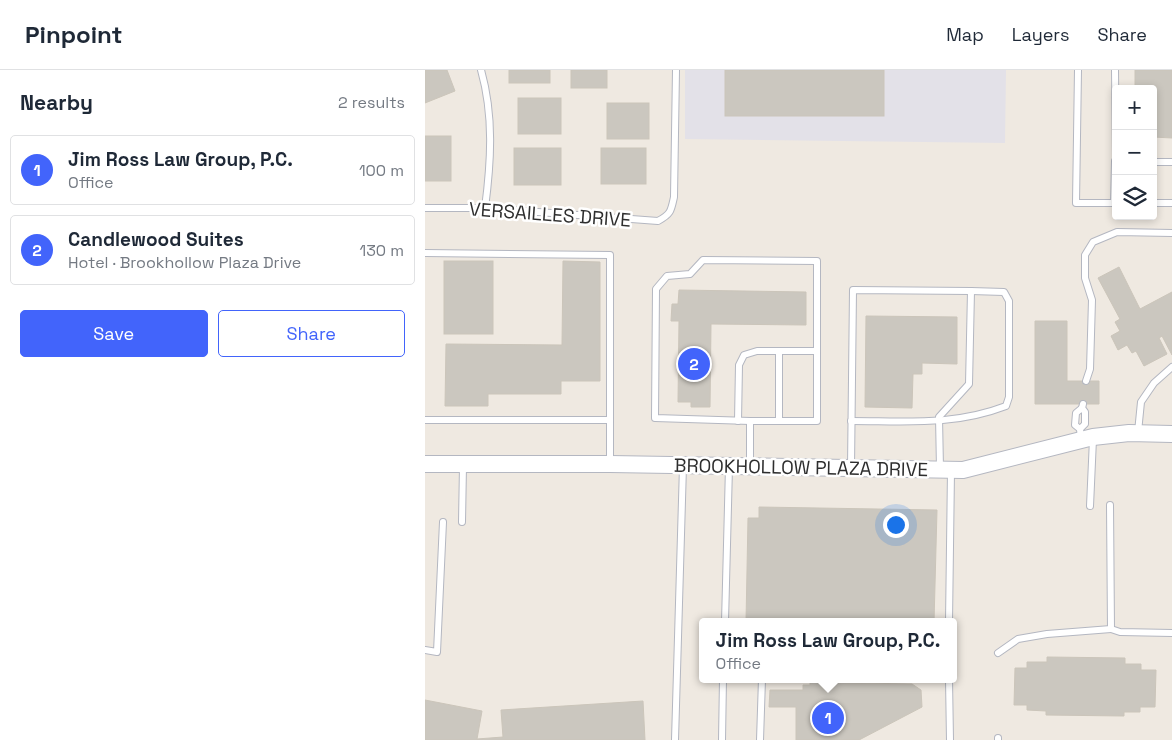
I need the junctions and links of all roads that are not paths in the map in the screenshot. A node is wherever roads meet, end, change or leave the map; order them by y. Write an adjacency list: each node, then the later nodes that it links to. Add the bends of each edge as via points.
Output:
1 (481, 70): 12 (lane, via 488,100 491,160)
2 (676, 70): 12 (lane, VERSAILLES DRIVE, via 674,197 668,215 657,221)
3 (1078, 70): 8 (lane, via 1076,203)
4 (1115, 70): 5 (lane)
5 (1115, 130)
6 (1157, 162): 7 (lane)
7 (1172, 162)
8 (1112, 203)
9 (1157, 203): 10 (lane)
10 (1172, 203)
11 (425, 208): 12 (lane, VERSAILLES DRIVE)
12 (485, 208)
13 (1172, 233): 19 (lane, via 1117,232 1093,242 1085,255 1085,278 1092,300 1090,369)
14 (425, 252): 22 (lane, via 610,255)
15 (971, 291): 26 (lane, via 853,290); 27 (lane, via 969,384 939,417); 27 (lane, via 1004,292 1009,301 1009,397 1006,406 991,412)
16 (779, 352): 17 (lane); 23 (lane, via 744,355 739,365); 25 (lane)
17 (817, 352): 23 (lane, via 817,261 703,260 690,274 667,276 656,289 655,418); 25 (lane, via 817,420)
18 (1172, 366): 28 (lane, via 1141,402)
19 (1086, 381)
20 (1082, 406): 30 (lane)
21 (425, 420): 22 (lane)
22 (610, 420): 33 (lane)
23 (738, 420): 24 (lane)
24 (750, 421): 25 (lane); 36 (lane)
25 (779, 421)
26 (851, 421): 27 (lane); 37 (lane)
27 (939, 422): 38 (lane)
28 (1138, 433): 29 (street, BROOKHOLLOW PLAZA DRIVE); 30 (street, BROOKHOLLOW PLAZA DRIVE)
29 (1172, 434)
30 (1085, 436): 38 (street, BROOKHOLLOW PLAZA DRIVE, via 963,470); 39 (lane)
31 (425, 464): 32 (street, BROOKHOLLOW PLAZA DRIVE)
32 (463, 464): 33 (street, BROOKHOLLOW PLAZA DRIVE); 42 (lane)
33 (610, 464): 34 (street, BROOKHOLLOW PLAZA DRIVE)
34 (683, 466): 35 (street, BROOKHOLLOW PLAZA DRIVE); 52 (lane)
35 (729, 466): 36 (street, BROOKHOLLOW PLAZA DRIVE); 43 (lane)
36 (750, 466): 37 (street, BROOKHOLLOW PLAZA DRIVE)
37 (851, 468): 38 (street, BROOKHOLLOW PLAZA DRIVE)
38 (946, 470): 44 (lane)
39 (1090, 506)
40 (1110, 506): 45 (lane)
41 (443, 522): 47 (lane, via 437,652)
42 (462, 522)
43 (725, 618)
44 (949, 618)
45 (1111, 629): 46 (lane); 48 (lane, via 1047,634 1019,640)
46 (1172, 633)
47 (425, 650)
48 (998, 653)
49 (723, 683): 53 (lane)
50 (762, 683): 54 (lane)
51 (949, 683): 55 (lane)
52 (675, 740)
53 (722, 740)
54 (760, 740)
55 (949, 740)

